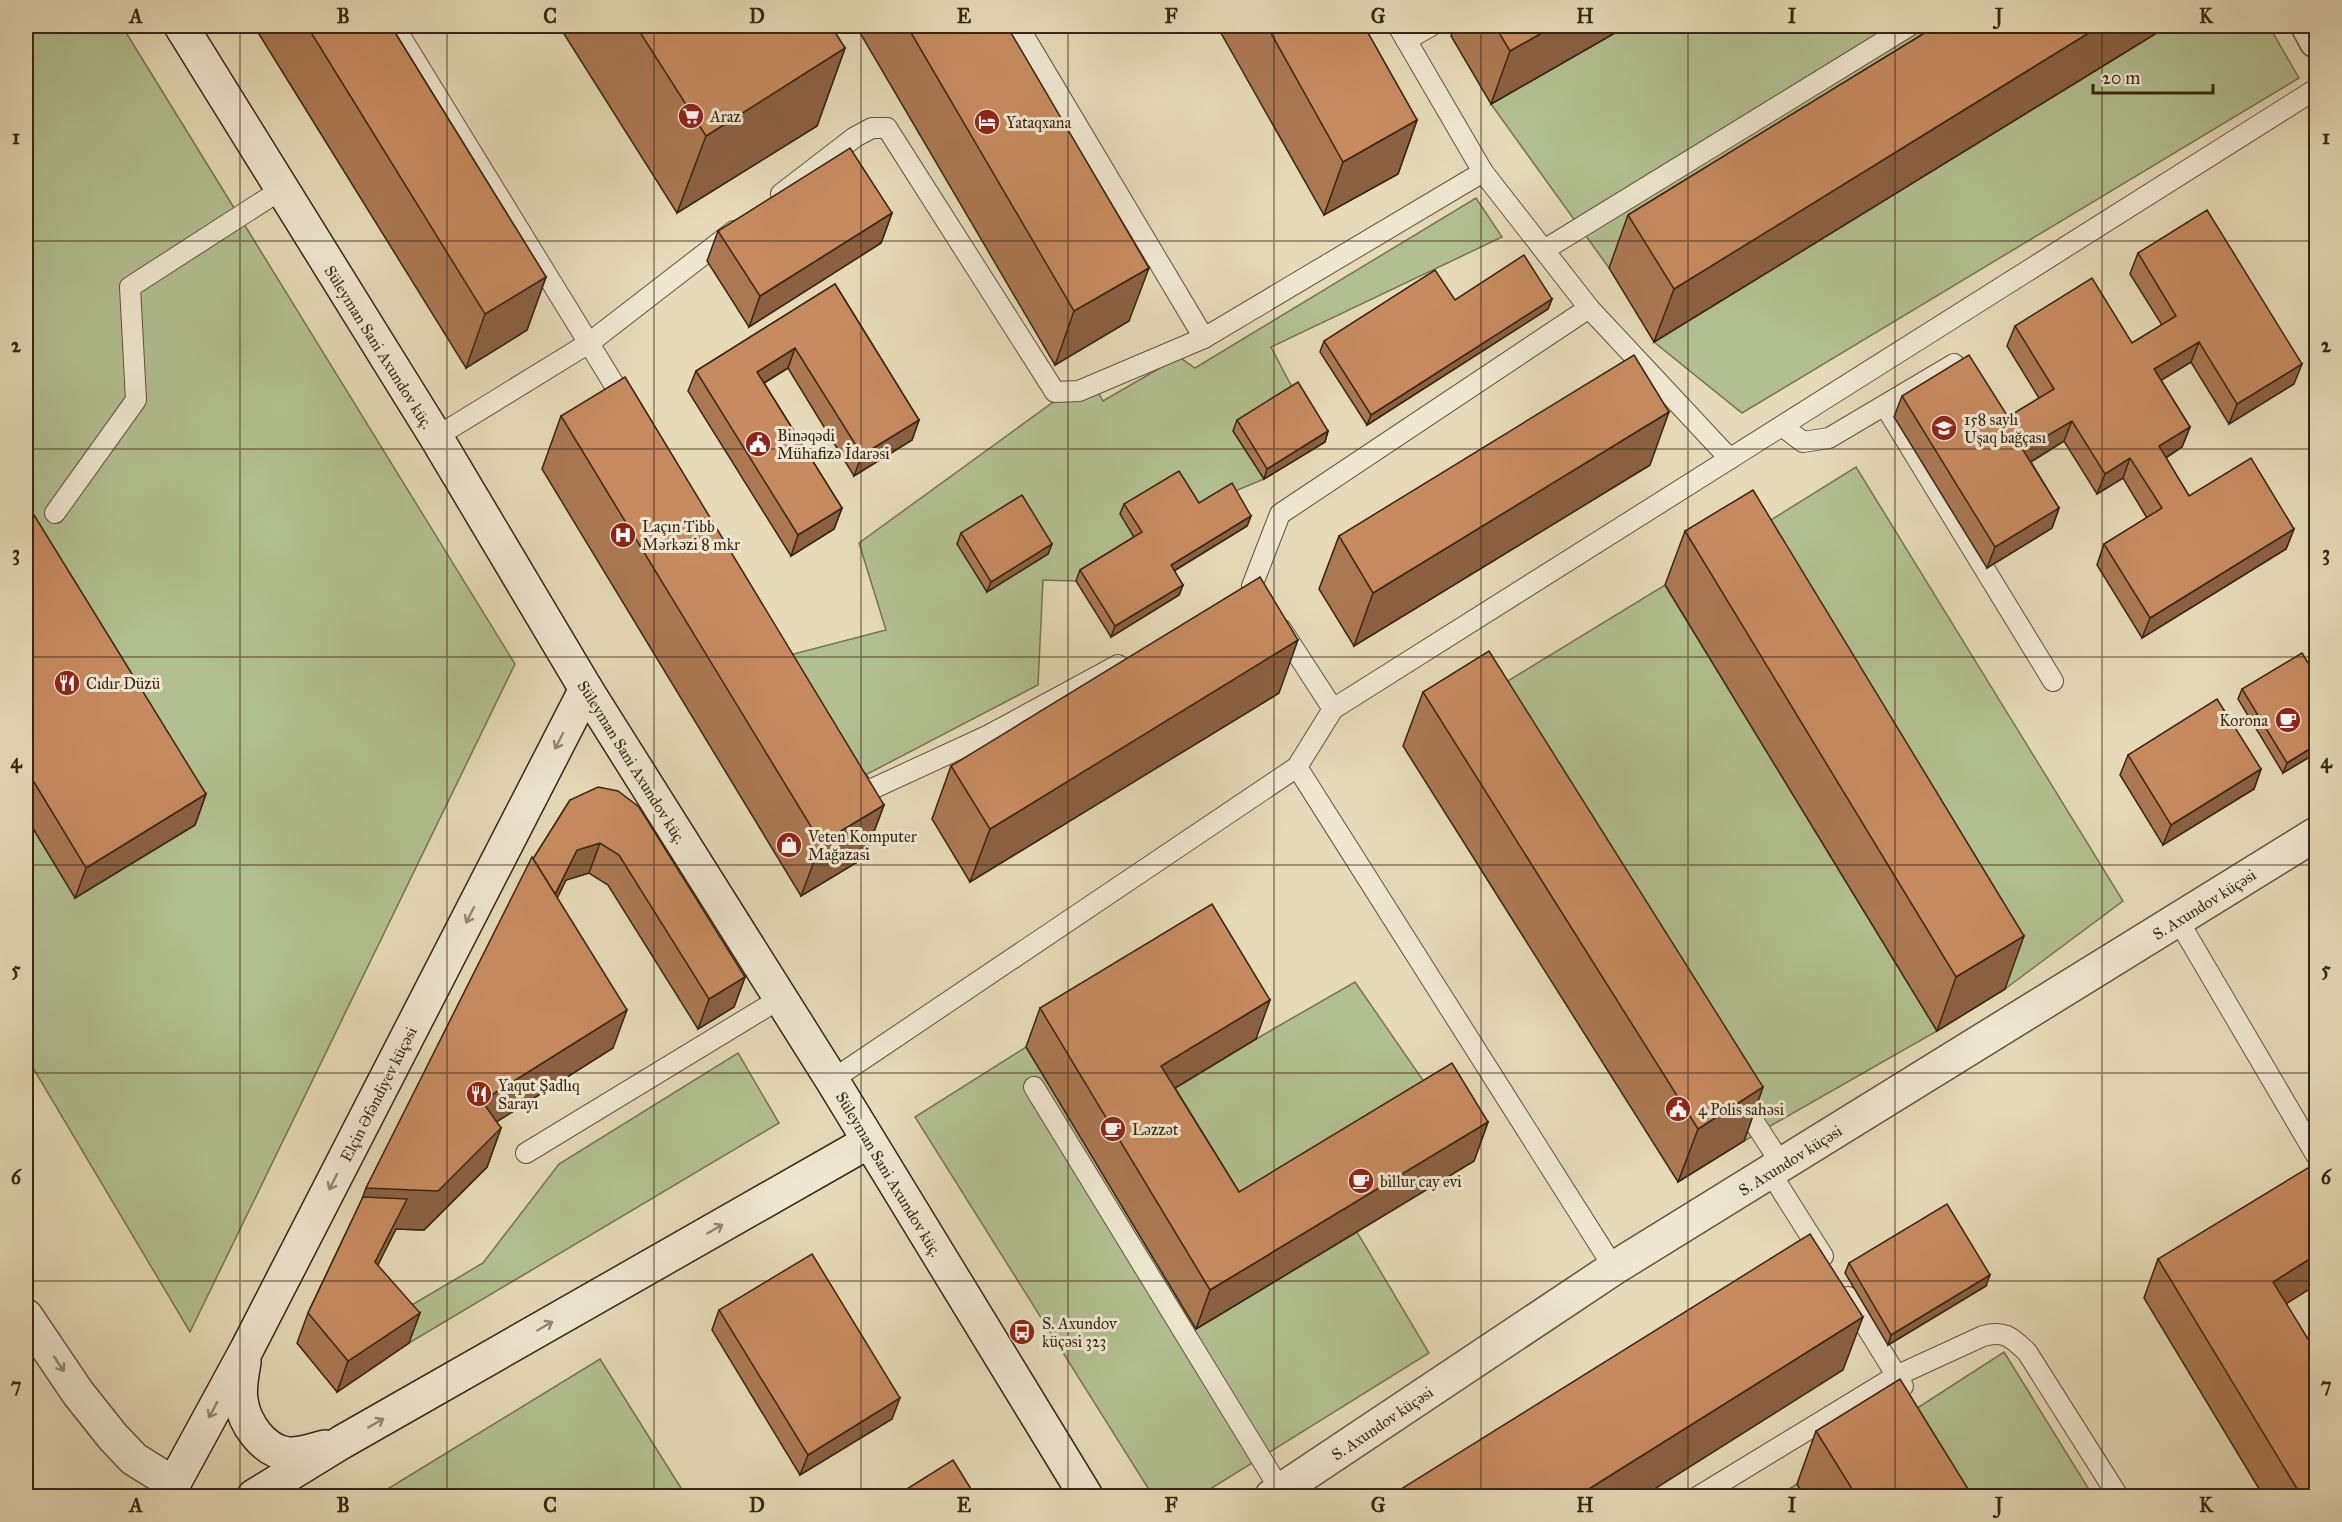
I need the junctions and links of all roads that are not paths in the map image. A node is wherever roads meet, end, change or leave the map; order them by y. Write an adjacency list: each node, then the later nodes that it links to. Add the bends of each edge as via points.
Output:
1 (181, 26): 11 (street, Süleyman Sani Axundov küç.)
2 (394, 26): 17 (lane)
3 (1018, 26): 16 (lane)
4 (1431, 26): 7 (lane)
5 (1909, 26): 14 (lane)
6 (2308, 26): 8 (street)
7 (1402, 33): 10 (lane)
8 (2316, 41)
9 (2316, 89): 21 (lane)
10 (1483, 172): 14 (lane); 16 (lane)
11 (282, 189): 22 (street, Süleyman Sani Axundov küç.); 24 (lane, via 130,287 136,400)
12 (769, 203): 16 (lane, via 855,137 872,128 887,128 1055,392 1079,391)
13 (750, 218): 17 (lane)
14 (1544, 250): 15 (lane)
15 (1589, 308): 23 (lane); 25 (lane, via 1280,514)
16 (1204, 338)
17 (589, 343): 20 (lane); 22 (lane)
18 (1954, 364): 19 (lane)
19 (1885, 406): 21 (lane, via 1828,438 1803,442); 28 (lane)
20 (638, 424)
21 (1782, 426): 23 (lane)
22 (436, 437): 29 (street, Süleyman Sani Axundov küç.)
23 (1730, 459): 30 (lane)
24 (55, 513)
25 (1252, 586): 26 (lane); 30 (lane)
26 (1232, 597)
27 (1132, 657): 31 (lane, via 989,735 872,789 864,788)
28 (2053, 681)
29 (586, 689): 35 (street, Süleyman Sani Axundov küç.); 45 (street, Elçin Əfəndiyev küçəsi, one-way to 45)
30 (1333, 709): 32 (lane)
31 (841, 759)
32 (1297, 767): 36 (lane); 43 (lane)
33 (2316, 834): 34 (street, S. Axundov küçəsi)
34 (2178, 920): 41 (lane); 42 (street, S. Axundov küçəsi)
35 (781, 998): 36 (street, Süleyman Sani Axundov küç.); 40 (lane)
36 (832, 1080): 39 (street, Süleyman Sani Axundov küç.)
37 (1731, 1086): 42 (lane)
38 (1034, 1087): 50 (lane)
39 (868, 1142): 48 (street, one-way to 39); 52 (street, Süleyman Sani Axundov küç.)
40 (526, 1153)
41 (2316, 1155)
42 (1776, 1168): 43 (street, S. Axundov küçəsi); 46 (lane)
43 (1614, 1268): 50 (street, S. Axundov küçəsi)
44 (26, 1316): 49 (street, one-way to 49, via 113,1437)
45 (247, 1349): 48 (street, via 240,1399 255,1433 269,1447 286,1454 305,1453); 49 (street, Elçin Əfəndiyev küçəsi, one-way to 49)
46 (1896, 1376): 47 (lane); 53 (lane); 54 (lane, via 1983,1336 1997,1332 2011,1337 2027,1352)
47 (1915, 1406)
48 (342, 1443): 51 (street)
49 (171, 1490)
50 (1276, 1494)
51 (254, 1497)
52 (1086, 1497)
53 (1699, 1497)
54 (2118, 1497)

